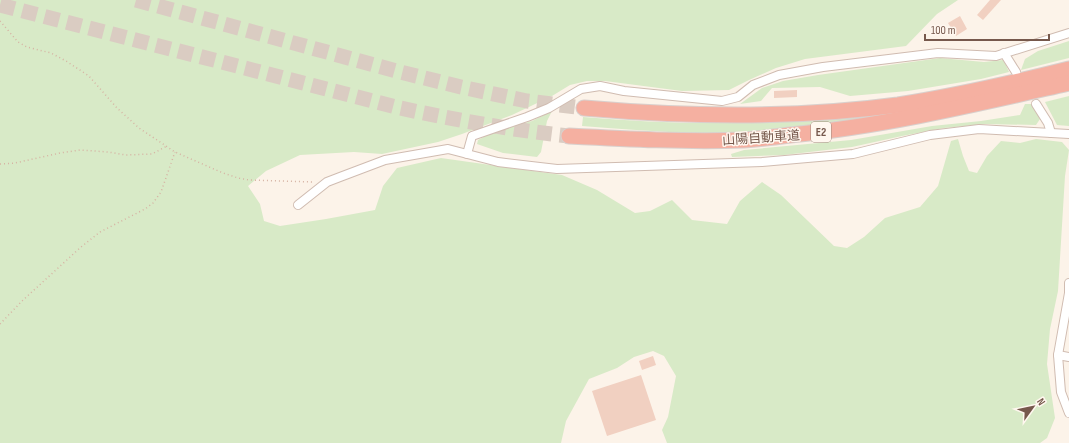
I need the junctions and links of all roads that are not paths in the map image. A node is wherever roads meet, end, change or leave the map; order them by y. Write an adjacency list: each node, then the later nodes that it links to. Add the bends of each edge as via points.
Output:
1 (1069, 33): 2 (street)
2 (1004, 53): 4 (street); 11 (street, via 996,56 938,53 823,67 779,75 753,85 738,97 722,101 624,91 600,86 581,89 549,108 472,136)
3 (1069, 69): 7 (highway, 山陽自動車道 / E2, via 945,97 897,105 822,112 720,115)
4 (1016, 72)
5 (1069, 83): 10 (highway, 山陽自動車道 / E2, via 901,120 746,140 675,141)
6 (1036, 104): 8 (street)
7 (584, 108)
8 (1051, 133): 9 (street); 11 (street, via 979,129 930,136 853,154 762,162 557,169 498,162)
9 (1069, 134)
10 (569, 136)
11 (467, 154): 12 (street, via 448,149 386,160 327,182)
12 (298, 205)
13 (1069, 283): 14 (street)
14 (1058, 355): 15 (street); 16 (street, via 1061,392)
15 (1069, 357)
16 (1069, 413)

